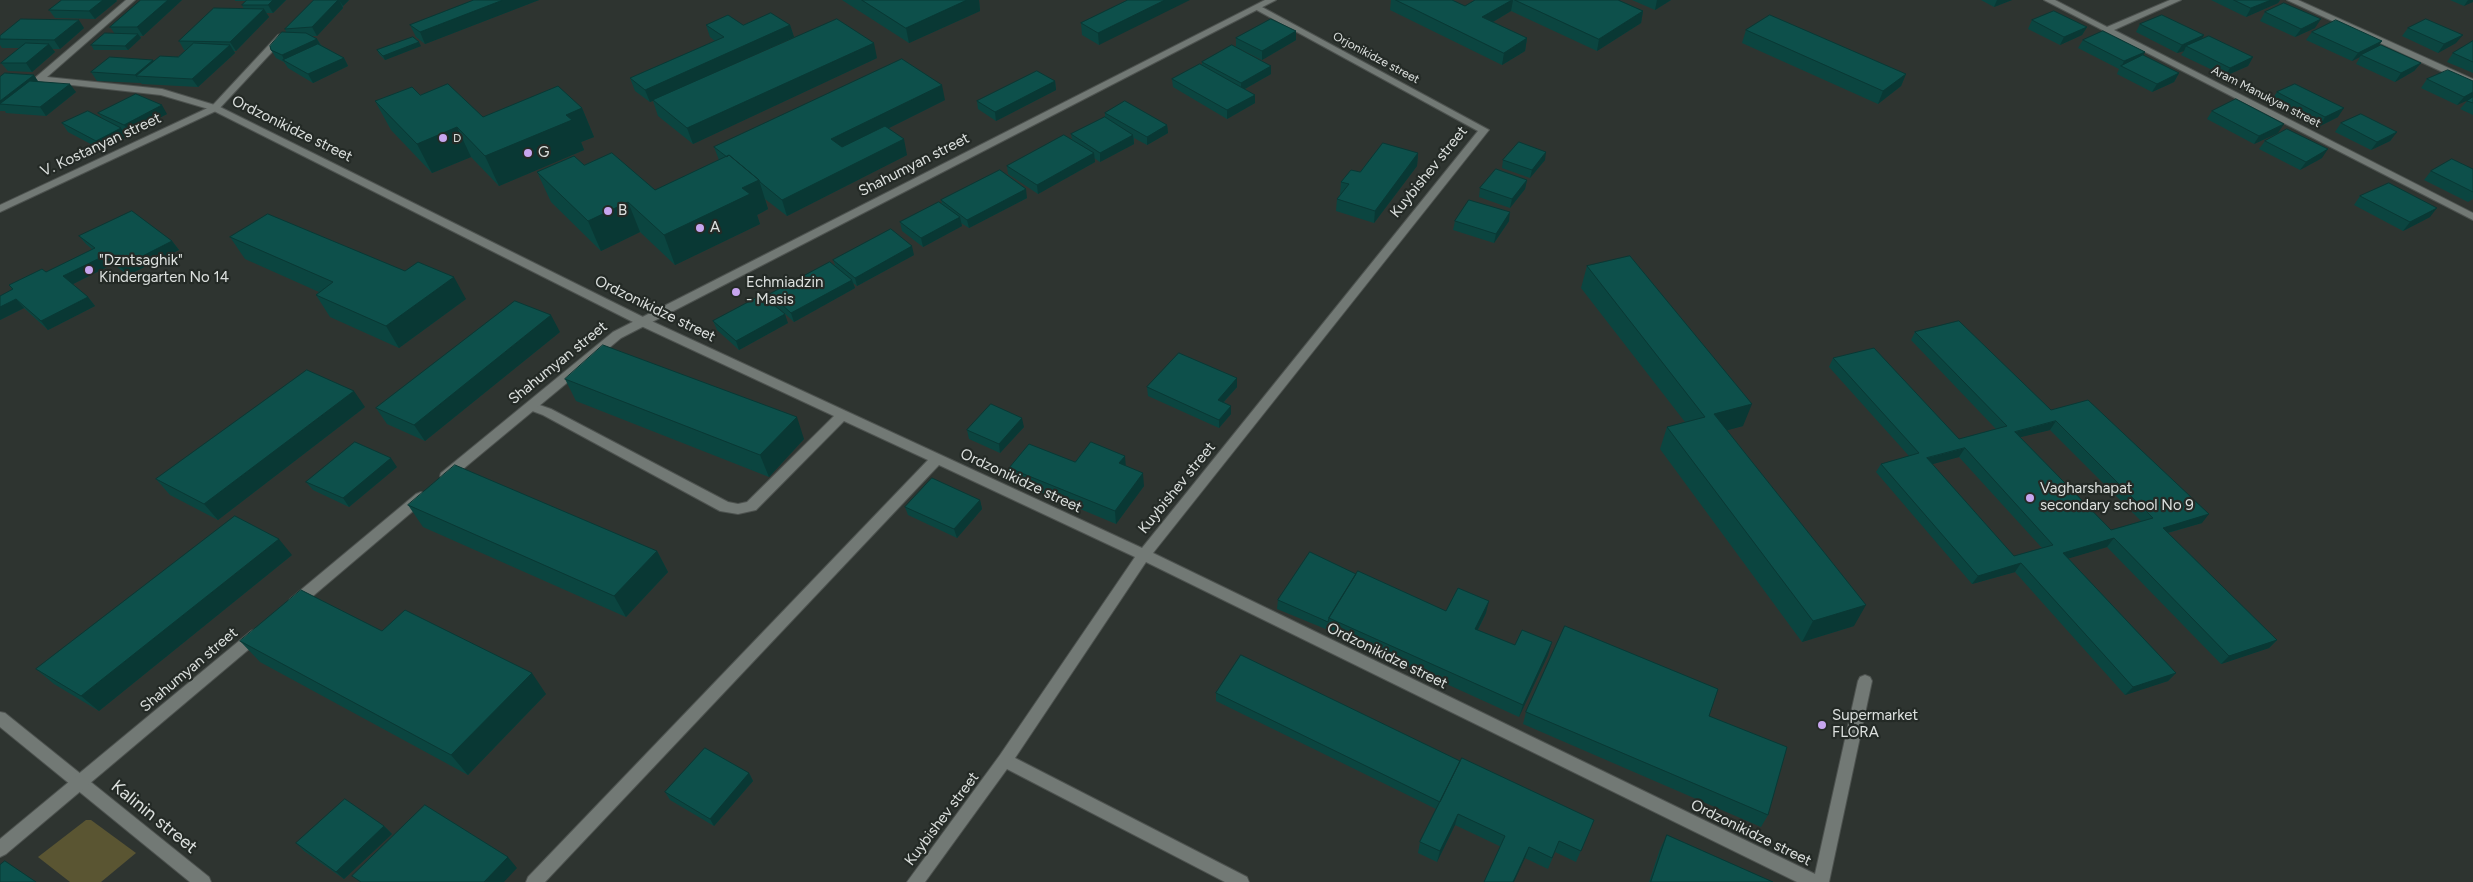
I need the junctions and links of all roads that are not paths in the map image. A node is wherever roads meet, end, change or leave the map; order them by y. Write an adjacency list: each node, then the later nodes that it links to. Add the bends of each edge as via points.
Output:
1 (131, 0): 10 (street, Ordzonikidze street, via 39,79 162,92)
2 (1272, 0): 6 (street, Shahumyan street)
3 (2048, 0): 8 (street, Aram Manukyan street)
4 (2177, 0): 8 (street)
5 (2292, 0): 9 (street)
6 (1257, 8): 11 (street, Orjonikidze street); 14 (street, Shahumyan street)
7 (288, 29): 10 (street)
8 (2108, 30): 13 (street, Aram Manukyan street)
9 (2473, 83)
10 (215, 108): 12 (street, V. Kostanyan street); 14 (street, Ordzonikidze street)
11 (1484, 130): 18 (street, Kuybishev street)
12 (0, 210)
13 (2473, 217)
14 (643, 322): 15 (street, Shahumyan street, via 617,335); 16 (street, Ordzonikidze street)
15 (531, 406): 16 (street, via 725,507 738,509 751,506); 19 (street, Shahumyan street)
16 (842, 415): 17 (street, Ordzonikidze street)
17 (936, 460): 18 (street, Ordzonikidze street); 27 (street)
18 (1144, 555): 23 (street, Kuybishev street); 30 (street, Ordzonikidze street)
19 (288, 609)
20 (265, 628): 24 (street, Shahumyan street)
21 (1865, 681): 31 (street)
22 (0, 718): 24 (street, Kalinin street)
23 (1006, 760): 28 (street, Kuybishev street); 29 (street)
24 (79, 783): 25 (street, Shahumyan street); 26 (street, Kalinin street)
25 (0, 848)
26 (203, 882)
27 (534, 882)
28 (914, 882)
29 (1241, 882)
30 (1814, 882)
31 (1821, 882)

